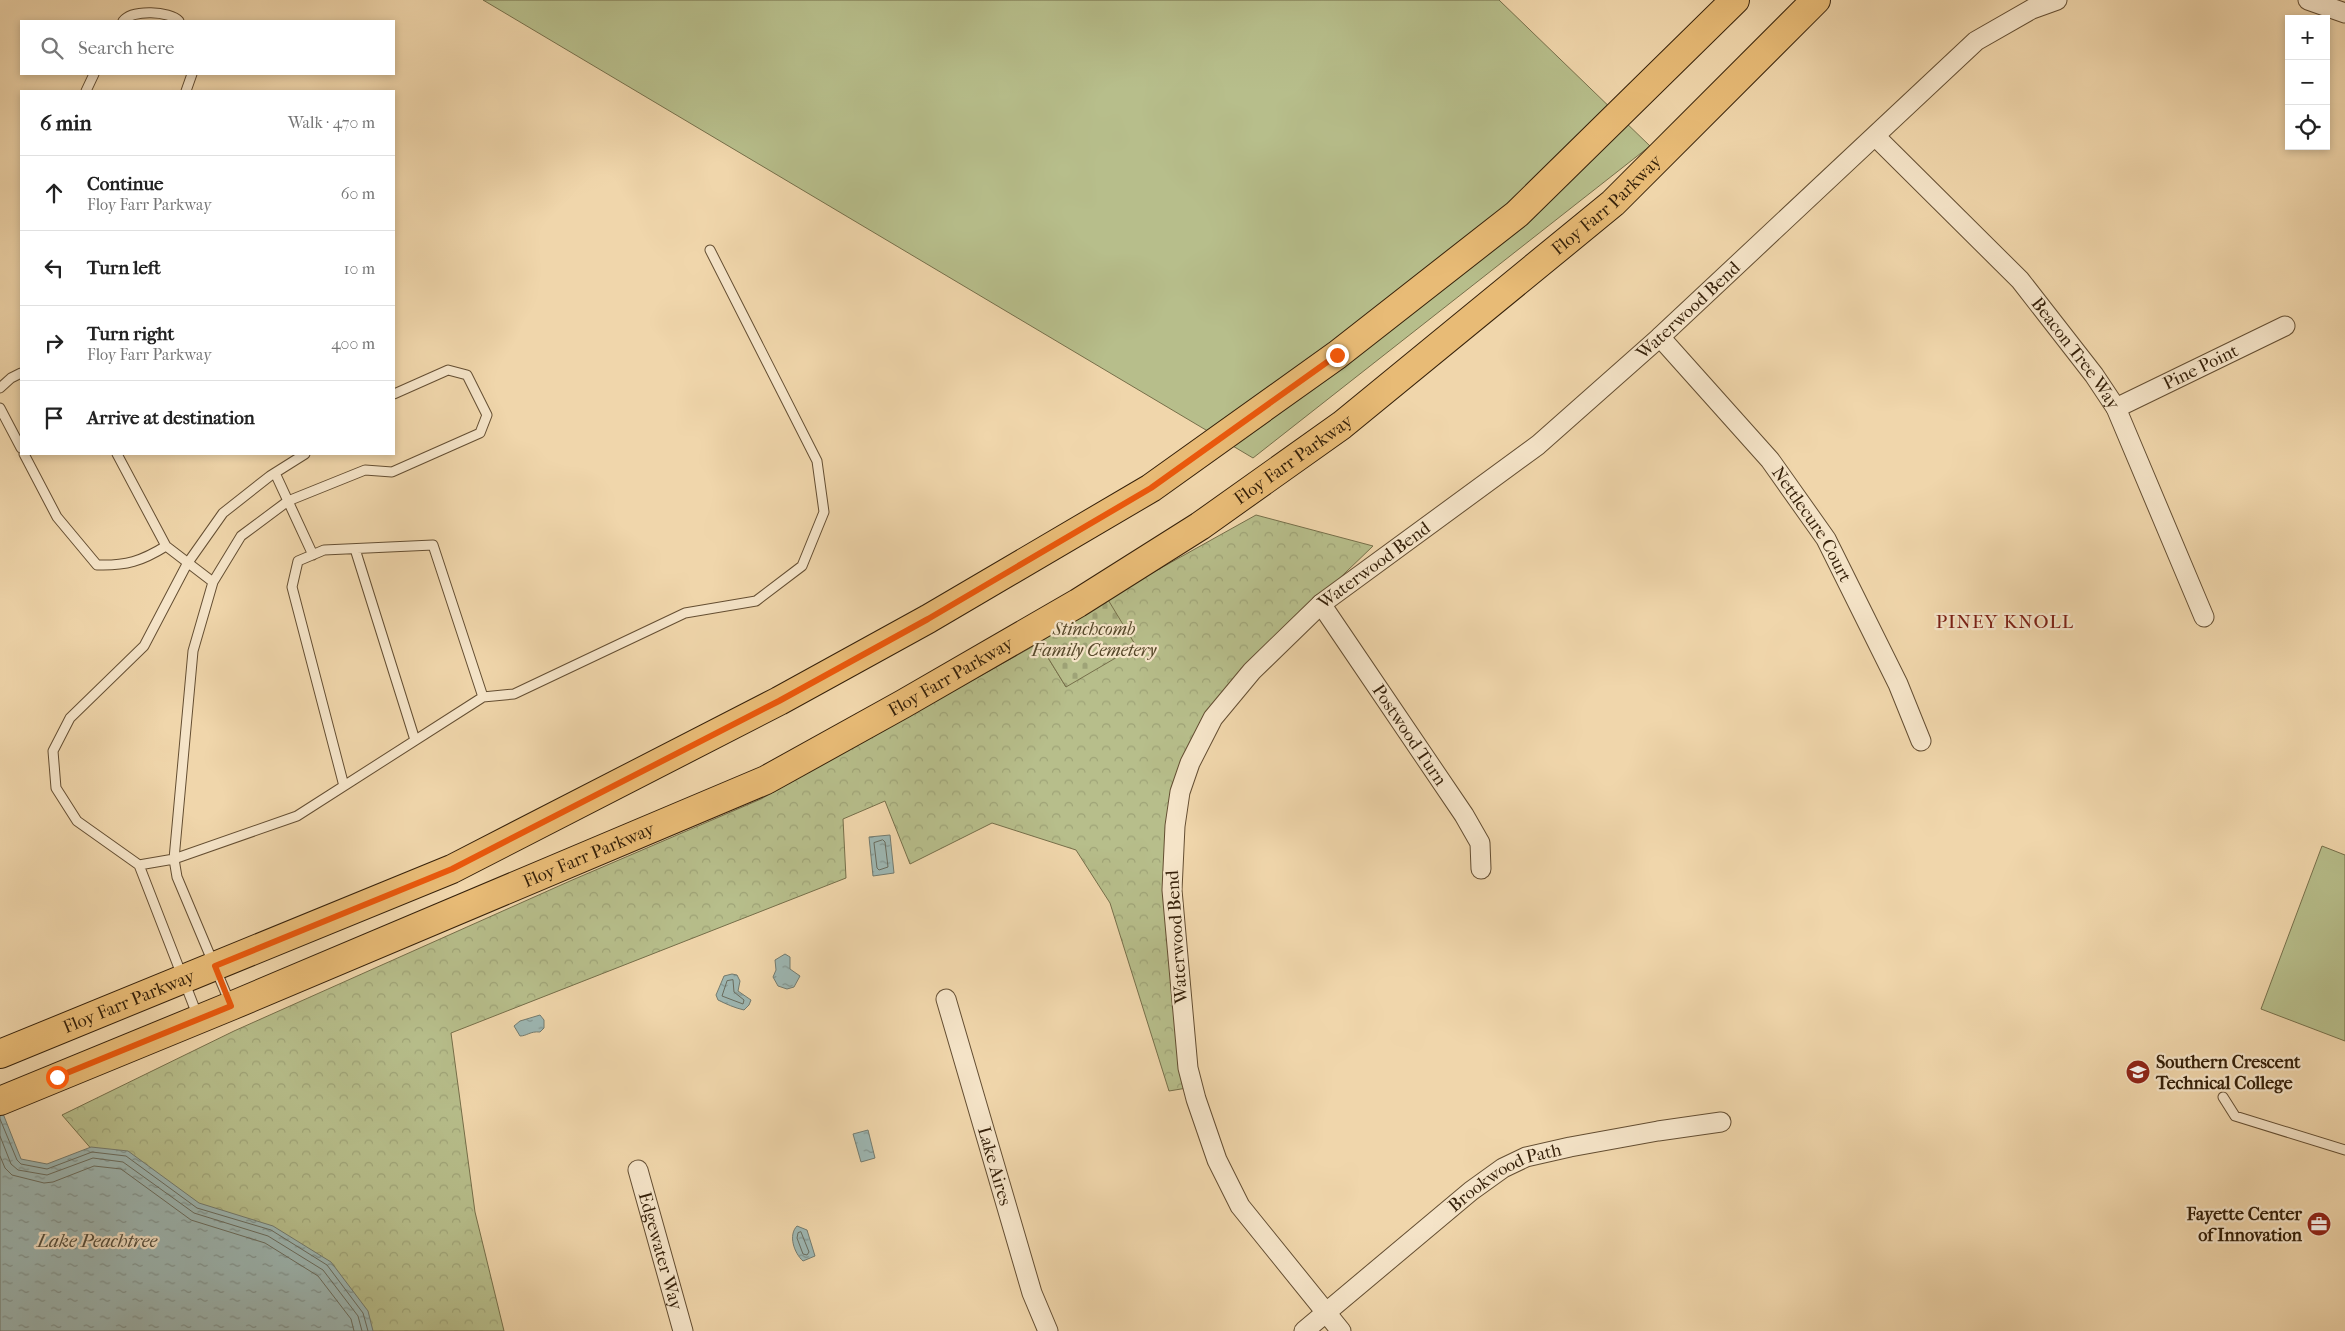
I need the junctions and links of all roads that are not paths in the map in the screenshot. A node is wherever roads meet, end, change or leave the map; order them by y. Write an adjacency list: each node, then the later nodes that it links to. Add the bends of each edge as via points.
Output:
1 (1735, 0): 41 (main road, Floy Farr Parkway, via 1517,214 1337,355 1151,488 928,619 788,696 452,869)
2 (1816, 0): 44 (main road, Floy Farr Parkway, via 1613,203 1342,424 1200,526 1078,603 766,780)
3 (2057, 0): 12 (street, Waterwood Bend, via 2032,9 1976,41)
4 (2308, 0): 5 (street)
5 (2345, 13)
6 (124, 20): 7 (lane, via 144,12)
7 (178, 20)
8 (94, 75): 10 (lane)
9 (192, 75): 11 (lane)
10 (86, 90)
11 (186, 90)
12 (1876, 136): 15 (street, Waterwood Bend); 20 (street, Beacon Tree Way, via 2020,280)
13 (710, 250): 34 (lane, via 817,461 824,512 802,566 756,601 685,613 514,694)
14 (2285, 326): 20 (street, Pine Point)
15 (1660, 337): 32 (street, Waterwood Bend, via 1538,444); 36 (street, Nettlecure Court, via 1770,460 1826,538 1898,684)
16 (20, 373): 17 (lane)
17 (0, 388)
18 (395, 394): 26 (lane, via 448,370 467,375 487,415 480,433 392,472 365,470)
19 (0, 408): 21 (lane)
20 (2116, 408): 33 (street, Beacon Tree Way)
21 (20, 446)
22 (25, 455): 27 (lane, via 57,517 98,565 120,566 148,557)
23 (118, 455): 27 (lane)
24 (304, 455): 25 (lane)
25 (275, 473): 26 (lane); 30 (lane, via 223,513)
26 (288, 501): 29 (lane); 31 (lane, via 241,536)
27 (166, 546): 30 (lane)
28 (355, 549): 29 (lane, via 324,550); 34 (lane, via 433,545); 35 (lane)
29 (313, 554): 37 (lane, via 298,561 292,588)
30 (187, 564): 31 (lane); 39 (lane, via 144,646 70,718 53,751 56,788 77,821)
31 (213, 582): 38 (lane, via 193,651)
32 (1321, 604): 40 (street, Postwood Turn, via 1464,815 1480,843); 52 (street, Waterwood Bend, via 1252,670 1214,718 1194,756 1180,792 1172,890 1188,1068 1205,1130 1240,1206)
33 (2204, 617)
34 (482, 697): 35 (lane)
35 (415, 740): 37 (lane)
36 (1920, 741)
37 (344, 786): 38 (lane, via 297,816)
38 (174, 859): 39 (lane); 41 (lane, via 177,877)
39 (139, 865): 42 (lane)
40 (1481, 869)
41 (215, 966): 42 (main road, Floy Farr Parkway); 44 (lane)
42 (181, 978): 45 (lane); 46 (main road, Floy Farr Parkway)
43 (946, 999): 54 (street, Lake Aires, via 1032,1293)
44 (231, 1006): 45 (main road, Floy Farr Parkway)
45 (199, 1018): 48 (main road, Floy Farr Parkway)
46 (0, 1054)
47 (2223, 1097): 50 (lane, via 2235,1116)
48 (0, 1101)
49 (1721, 1122): 52 (street, Brookwood Path, via 1570,1147 1526,1157 1503,1168 1471,1190)
50 (2345, 1150)
51 (638, 1170): 53 (street, Edgewater Way)
52 (1325, 1313): 55 (street, Brookwood Path); 56 (street, Waterwood Bend)
53 (683, 1331)
54 (1048, 1331)
55 (1304, 1331)
56 (1341, 1331)

